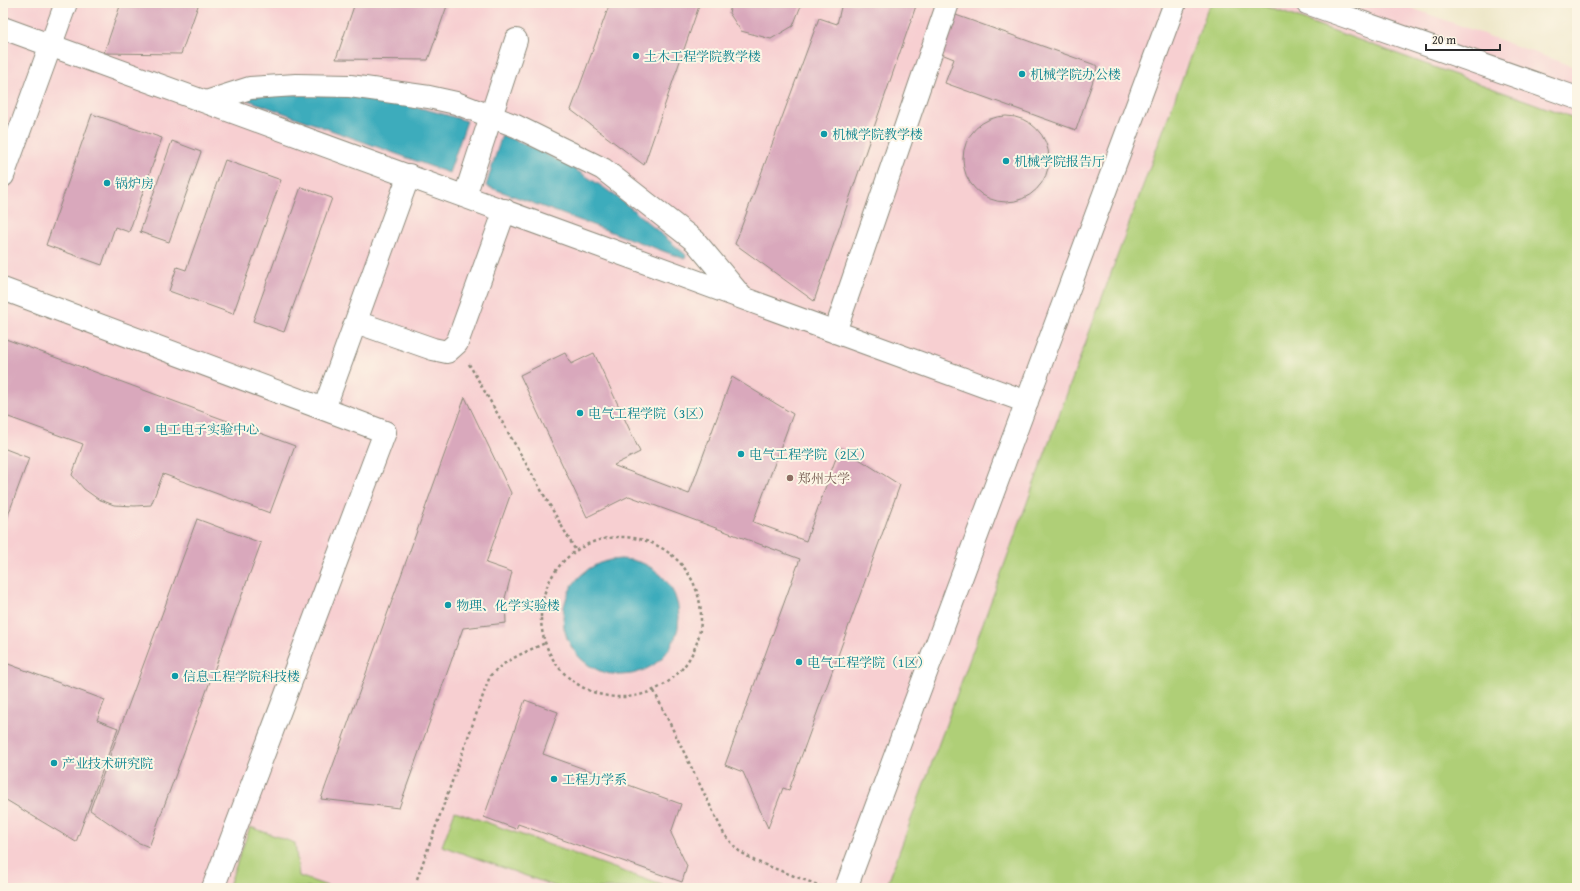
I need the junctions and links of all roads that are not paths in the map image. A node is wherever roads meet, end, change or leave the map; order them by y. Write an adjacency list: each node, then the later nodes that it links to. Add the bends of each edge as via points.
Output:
1 (66, 3): 7 (lane)
2 (948, 3): 18 (lane)
3 (1175, 3): 19 (lane)
4 (1307, 3): 8 (lane)
5 (3, 28): 7 (lane)
6 (516, 40): 10 (lane)
7 (50, 45): 9 (lane); 12 (lane)
8 (1577, 98)
9 (206, 102): 10 (lane, via 250,88 296,84 350,86 429,97 456,103); 11 (lane)
10 (491, 116): 13 (lane); 16 (lane, via 565,148 603,169 695,241)
11 (409, 175): 13 (lane); 17 (lane)
12 (3, 176)
13 (465, 196): 14 (lane)
14 (505, 210): 16 (lane); 17 (lane, via 457,343 447,352)
15 (3, 289): 20 (lane)
16 (742, 297): 18 (lane)
17 (356, 322): 20 (lane)
18 (835, 332): 19 (lane)
19 (1027, 402): 22 (lane)
20 (324, 409): 21 (lane, via 384,432)
21 (213, 888)
22 (846, 888)

